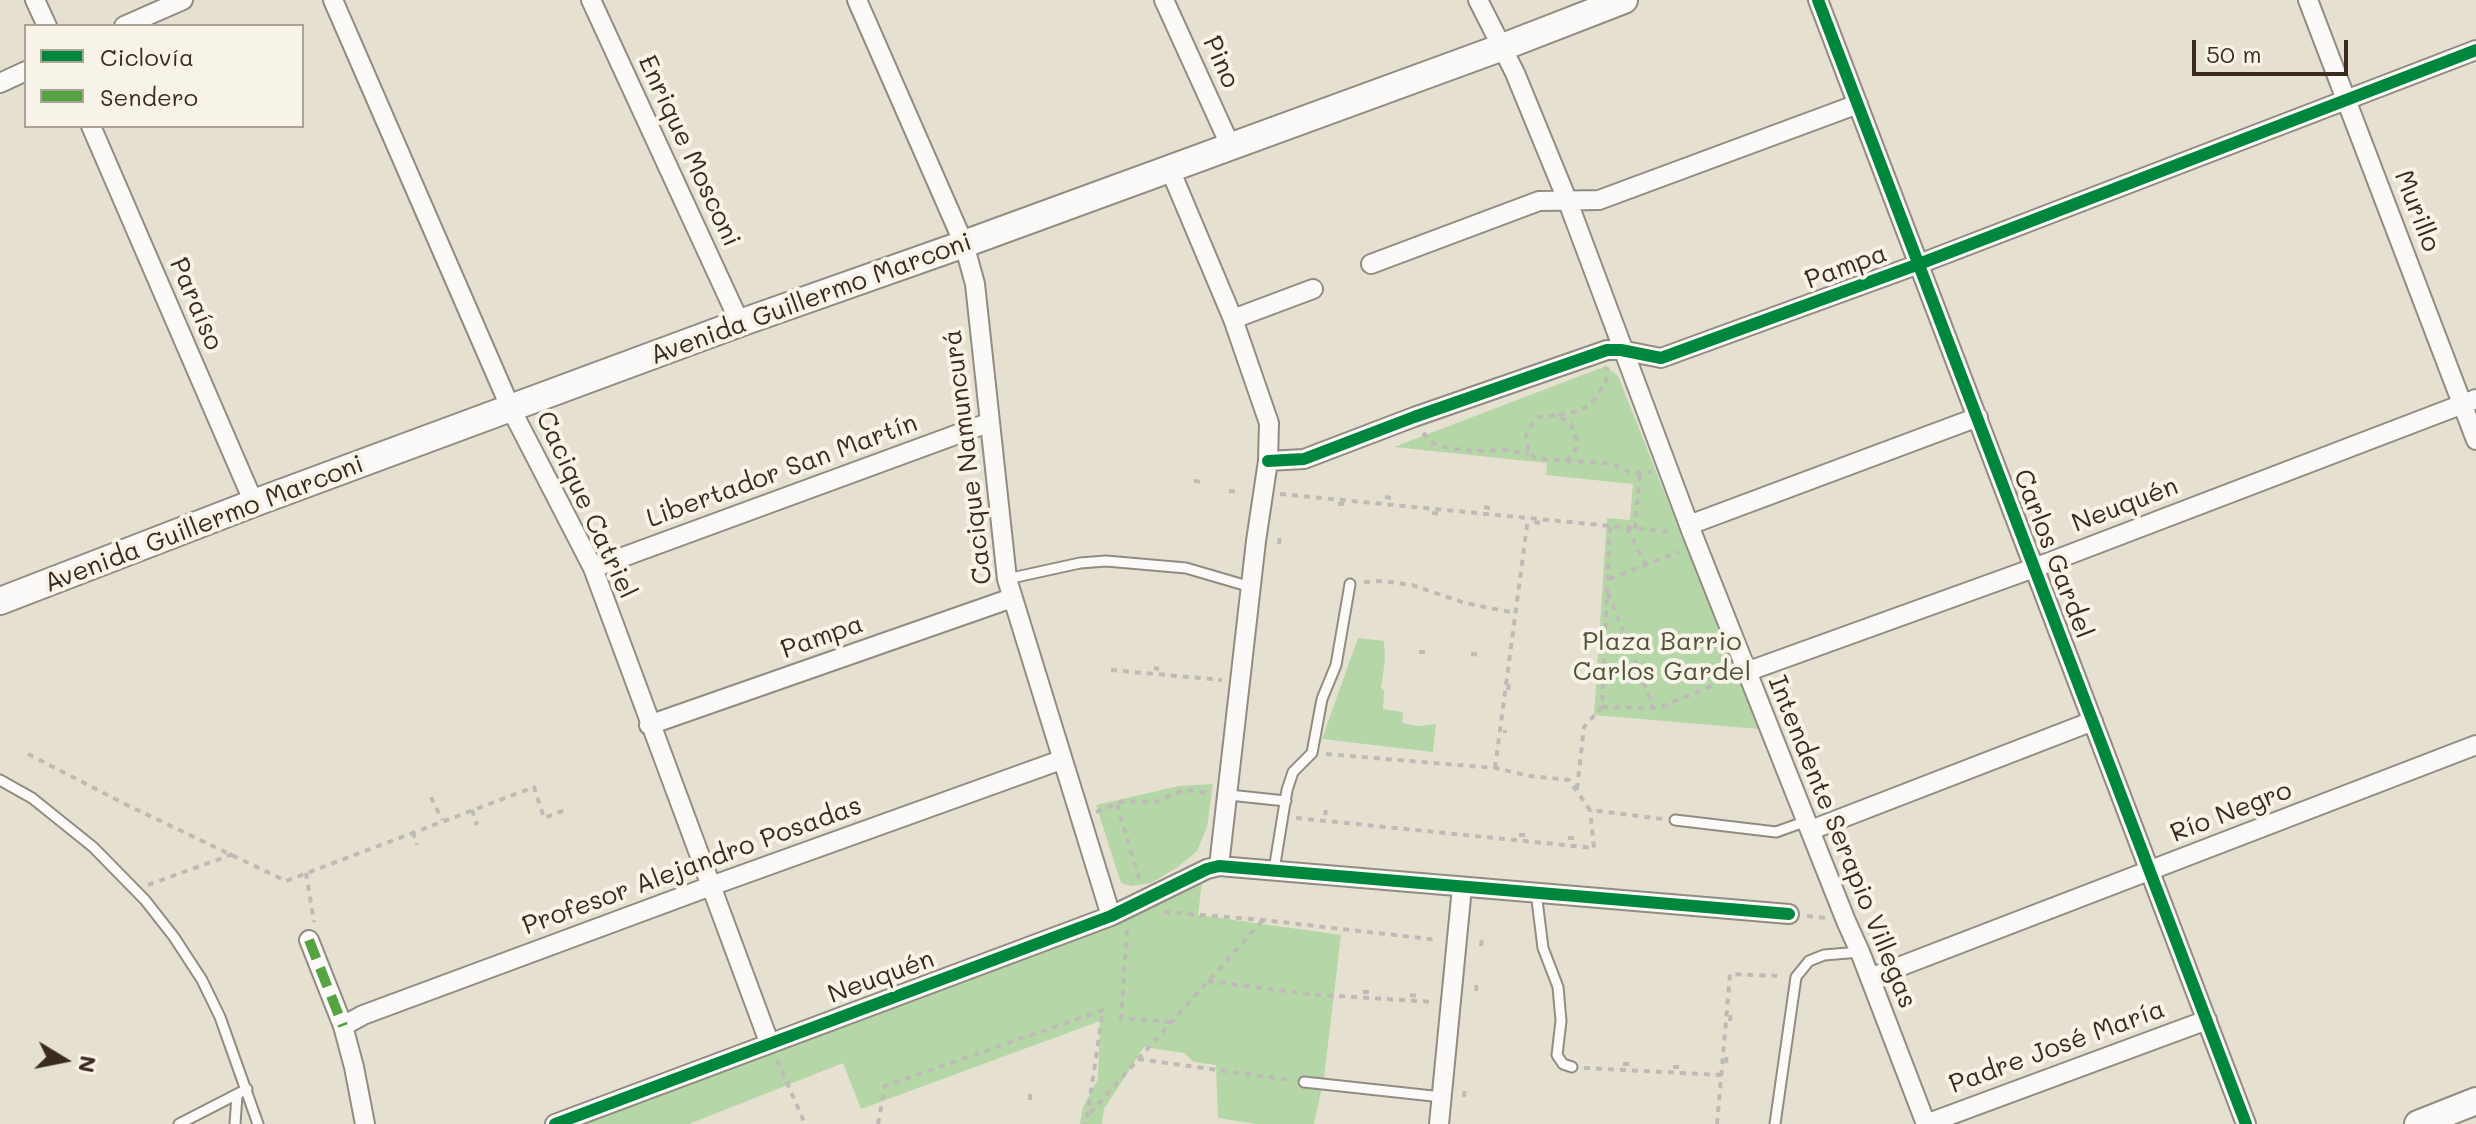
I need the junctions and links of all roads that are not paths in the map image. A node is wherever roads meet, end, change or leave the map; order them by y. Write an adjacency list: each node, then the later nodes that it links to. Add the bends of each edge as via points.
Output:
1 (35, 0): 11 (street)
2 (183, 0): 12 (street)
3 (333, 0): 31 (street, Cacique Catriel)
4 (591, 0): 28 (street, Enrique Mosconi)
5 (857, 0): 23 (street, Cacique Namuncurá)
6 (1164, 0): 20 (street, Pino)
7 (1478, 0): 13 (street, Intendente Serapio Villegas)
8 (1624, 0): 13 (main road, Avenida Guillermo Marconi)
9 (1818, 0): 18 (street, Carlos Gardel)
10 (2308, 0): 17 (street, Murillo)
11 (46, 24)
12 (129, 24)
13 (1500, 48): 20 (main road, Avenida Guillermo Marconi); 22 (street, Intendente Serapio Villegas)
14 (2476, 50): 17 (street, Pampa)
15 (24, 72): 16 (street)
16 (0, 83)
17 (2348, 100): 25 (street, Pampa); 30 (street, Murillo)
18 (1858, 104): 22 (street, via 1599,200); 25 (street, Carlos Gardel)
19 (92, 128): 36 (street, Paraíso)
20 (1230, 145): 21 (main road, Avenida Guillermo Marconi)
21 (1169, 167): 23 (main road, Avenida Guillermo Marconi); 27 (street)
22 (1568, 202): 24 (street, via 1539,201); 29 (street, Intendente Serapio Villegas)
23 (964, 244): 28 (main road, Avenida Guillermo Marconi); 33 (street, Cacique Namuncurá, via 975,284)
24 (1371, 264)
25 (1919, 264): 29 (street, Pampa, via 1661,358); 32 (street, Carlos Gardel)
26 (1313, 289): 27 (street)
27 (1233, 319): 35 (street, via 1266,407)
28 (740, 323): 31 (main road, Avenida Guillermo Marconi)
29 (1614, 350): 35 (street, via 1304,459); 37 (street, Intendente Serapio Villegas)
30 (2469, 402): 34 (street, Murillo); 39 (street, Neuquén)
31 (511, 409): 36 (main road, Avenida Guillermo Marconi); 38 (street, Cacique Catriel)
32 (1978, 417): 37 (street); 39 (street, Carlos Gardel)
33 (988, 423): 38 (street, Libertador San Martín); 40 (street, Cacique Namuncurá)
34 (2476, 440)
35 (1268, 461): 42 (street)
36 (254, 503): 44 (main road, Avenida Guillermo Marconi)
37 (1692, 535): 45 (street, Intendente Serapio Villegas)
38 (593, 568): 47 (street, Cacique Catriel)
39 (2034, 568): 45 (street, Neuquén); 46 (street, Carlos Gardel)
40 (1007, 579): 42 (lane, via 1106,561 1186,568); 43 (street, Cacique Namuncurá)
41 (1350, 584): 52 (lane, via 1336,665 1322,699 1312,753 1293,772)
42 (1251, 587): 51 (street)
43 (1012, 598): 47 (street, Pampa); 49 (street, Cacique Namuncurá)
44 (0, 601)
45 (1746, 672): 54 (street, Intendente Serapio Villegas)
46 (2093, 721): 54 (street); 57 (street, Carlos Gardel)
47 (649, 725): 58 (street, Cacique Catriel)
48 (2476, 745): 57 (street, Río Negro)
49 (1061, 760): 58 (street, Profesor Alejandro Posadas); 61 (street, Cacique Namuncurá)
50 (0, 780): 71 (lane, via 32,798 93,847 174,937 220,1017)
51 (1229, 795): 52 (lane); 55 (street)
52 (1286, 801): 56 (lane)
53 (1675, 820): 54 (lane, via 1776,832)
54 (1809, 826): 64 (street, Intendente Serapio Villegas)
55 (1219, 866): 56 (street); 61 (street, Neuquén)
56 (1274, 870): 59 (street)
57 (2149, 872): 65 (street, Río Negro); 66 (street, Carlos Gardel)
58 (711, 886): 67 (street, Profesor Alejandro Posadas); 68 (street, Cacique Catriel)
59 (1462, 887): 60 (street); 73 (street)
60 (1536, 892): 62 (street); 69 (lane, via 1543,948 1558,987 1557,1055)
61 (1120, 912): 68 (street, Neuquén)
62 (1789, 914)
63 (312, 932): 67 (street)
64 (1860, 952): 65 (street, Intendente Serapio Villegas); 81 (lane, via 1824,955 1809,961 1796,977)
65 (1870, 978): 82 (street, Intendente Serapio Villegas)
66 (2207, 1020): 82 (street, Padre José María); 83 (street, Carlos Gardel)
67 (343, 1026): 78 (street)
68 (769, 1042): 79 (street, Neuquén)
69 (1572, 1067)
70 (1304, 1082): 73 (lane)
71 (247, 1089): 72 (lane); 77 (lane)
72 (237, 1095): 75 (lane); 76 (lane)
73 (1442, 1097): 80 (street)
74 (2476, 1101): 84 (main road)
75 (179, 1124)
76 (235, 1124)
77 (258, 1124)
78 (365, 1124)
79 (555, 1124)
80 (1439, 1124)
81 (1775, 1124)
82 (1926, 1124)
83 (2246, 1124)
84 (2418, 1124)

